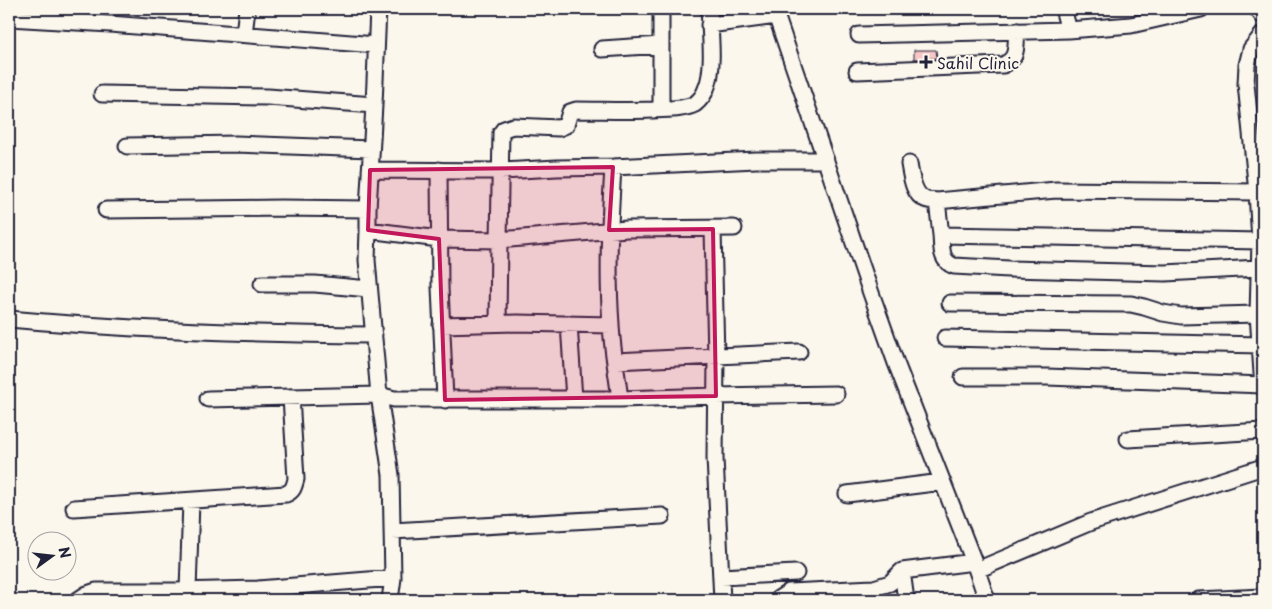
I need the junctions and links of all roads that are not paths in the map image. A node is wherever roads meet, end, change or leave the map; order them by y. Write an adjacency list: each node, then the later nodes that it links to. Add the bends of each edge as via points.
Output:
1 (247, 9): 14 (street)
2 (378, 9): 17 (street)
3 (661, 9): 18 (street)
4 (709, 9): 11 (street)
5 (1063, 9): 12 (street)
6 (1201, 9): 12 (street, via 1131,25)
7 (1259, 9): 9 (main road)
8 (775, 13): 11 (street); 26 (street)
9 (1263, 14)
10 (9, 18): 14 (street)
11 (709, 24): 23 (street, via 710,74 702,97 685,107)
12 (1069, 30): 13 (street)
13 (1017, 31): 16 (street); 20 (street, via 1015,55 1003,65)
14 (244, 34): 17 (street)
15 (1263, 34): 32 (street, via 1251,49 1246,84)
16 (859, 35)
17 (376, 45): 22 (street)
18 (661, 45): 19 (street); 23 (street)
19 (602, 49)
20 (857, 71)
21 (102, 94): 22 (street, via 268,97)
22 (374, 105): 25 (street)
23 (662, 109): 31 (street, via 576,110 570,112 566,125 559,128 508,127 501,133)
24 (126, 146): 25 (street, via 236,144)
25 (372, 149): 29 (street)
26 (826, 160): 28 (street); 73 (street, via 896,363)
27 (909, 164): 33 (street, via 918,194 925,200)
28 (613, 167): 31 (street); 39 (street)
29 (370, 170): 30 (street); 35 (street)
30 (439, 170): 31 (street); 41 (street)
31 (500, 171): 42 (street)
32 (1257, 192): 33 (street, via 1056,190); 43 (street)
33 (937, 201): 40 (street)
34 (106, 210): 35 (street)
35 (368, 210): 38 (street)
36 (734, 228): 37 (street)
37 (713, 229): 39 (street); 58 (street)
38 (368, 230): 41 (street); 46 (street)
39 (609, 230): 42 (street); 53 (street)
40 (941, 235): 43 (street); 44 (street, via 943,256 954,266 1165,273)
41 (439, 239): 42 (street); 50 (street)
42 (499, 240): 51 (street)
43 (1260, 241): 44 (street)
44 (1259, 268): 48 (street)
45 (262, 284): 46 (street)
46 (369, 289): 54 (street)
47 (950, 303): 48 (street, via 1131,304 1181,316)
48 (1258, 314): 56 (street)
49 (9, 318): 54 (street, via 85,326)
50 (441, 324): 51 (street); 68 (street)
51 (498, 324): 52 (street)
52 (569, 324): 53 (street); 67 (street)
53 (611, 325): 59 (street)
54 (374, 335): 63 (street)
55 (945, 338): 56 (street)
56 (1261, 345): 61 (street)
57 (799, 352): 58 (street)
58 (716, 357): 59 (street); 64 (street)
59 (615, 361): 69 (street)
60 (963, 377): 61 (street, via 1047,377)
61 (1263, 387)
62 (836, 394): 64 (street)
63 (379, 395): 65 (street); 68 (street, via 394,399); 78 (street, via 391,475)
64 (716, 396): 69 (street); 82 (street, via 714,458)
65 (291, 397): 66 (street); 75 (street, via 296,479 291,492)
66 (208, 399)
67 (574, 399): 68 (street); 69 (street)
68 (445, 400)
69 (620, 400)
70 (1263, 432): 71 (street)
71 (1128, 439)
72 (1263, 467): 79 (street, via 1091,522)
73 (942, 482): 74 (street); 79 (street)
74 (847, 494)
75 (191, 501): 76 (street); 84 (street)
76 (74, 508)
77 (662, 516): 78 (street)
78 (392, 531): 83 (street)
79 (975, 566): 80 (street); 91 (street)
80 (902, 571): 89 (street, via 890,583 874,588 789,592); 90 (street)
81 (796, 573): 82 (street)
82 (721, 577): 88 (street)
83 (393, 578): 84 (street); 87 (street)
84 (188, 591): 86 (street, via 96,592)
85 (1263, 597): 92 (street)
86 (78, 600)
87 (390, 600)
88 (722, 600)
89 (778, 600)
90 (906, 600)
91 (987, 600)
92 (1206, 600)

